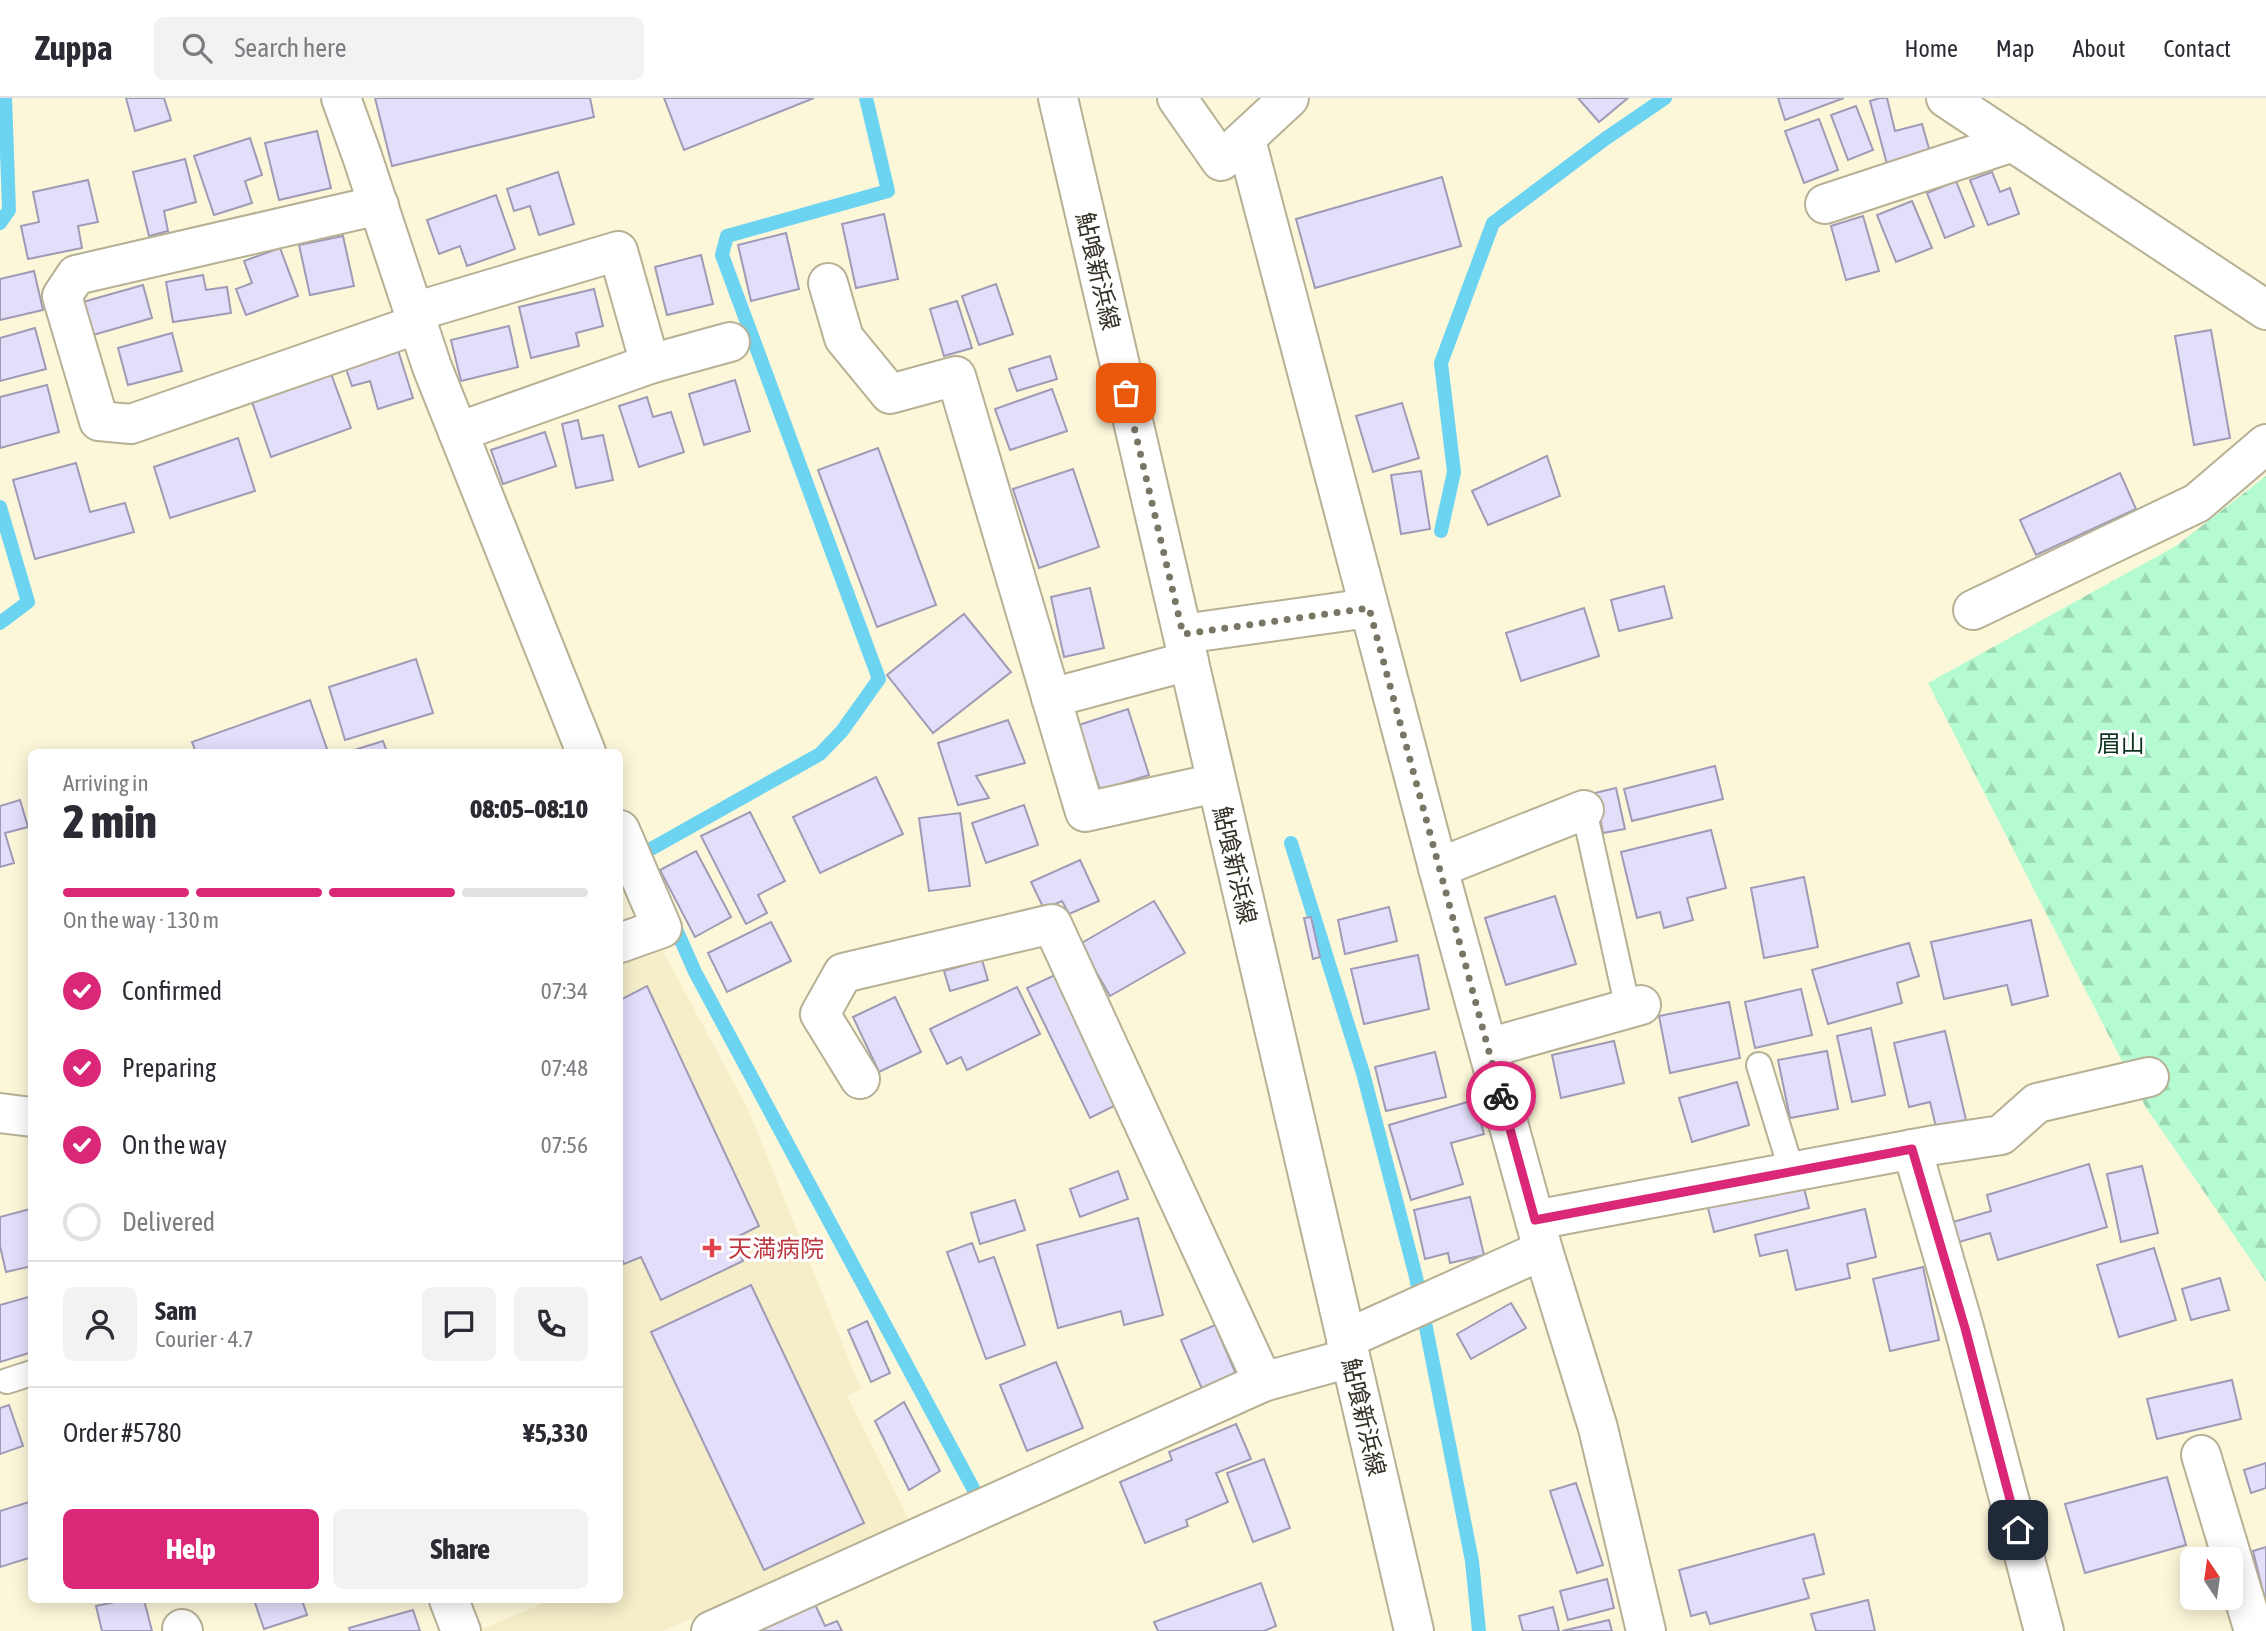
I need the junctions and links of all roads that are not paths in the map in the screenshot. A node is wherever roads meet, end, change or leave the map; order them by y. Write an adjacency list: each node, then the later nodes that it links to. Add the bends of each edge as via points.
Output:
1 (341, 98): 9 (street)
2 (1058, 98): 19 (street, 鮎喰新浜線)
3 (1177, 98): 6 (street, via 1221,161)
4 (1289, 98): 6 (street)
5 (1947, 98): 7 (street)
6 (1246, 140): 17 (street)
7 (2013, 142): 8 (street); 11 (street)
8 (1825, 204)
9 (379, 205): 12 (street); 12 (street, via 76,275 62,296 99,421 131,424)
10 (828, 283): 20 (street, via 836,340 890,394 956,376)
11 (2266, 310)
12 (416, 318): 14 (street, via 618,251); 15 (street)
13 (730, 342): 14 (street)
14 (650, 365): 15 (street)
15 (458, 432): 21 (street)
16 (2266, 444): 18 (street, via 2197,503)
17 (1369, 608): 19 (street); 25 (street)
18 (1973, 610)
19 (1186, 647): 20 (street); 22 (street, 鮎喰新浜線)
20 (1051, 698): 22 (street, via 1084,812)
21 (585, 749)
22 (1216, 783): 37 (street, 鮎喰新浜線)
23 (1584, 810): 25 (street); 27 (lane)
24 (623, 837): 26 (street, via 662,928)
25 (1438, 868): 28 (street)
26 (623, 942)
27 (1634, 1007): 28 (street)
28 (1489, 1048): 36 (street)
29 (1759, 1066): 35 (lane)
30 (2149, 1077): 34 (street, via 2037,1103 2001,1135)
31 (860, 1079): 40 (street, via 820,1014 843,973 1052,924)
32 (0, 1113): 33 (street)
33 (28, 1116)
34 (1912, 1149): 35 (street); 47 (street, via 1965,1328)
35 (1792, 1172): 36 (street)
36 (1539, 1235): 37 (street); 46 (street, via 1598,1428)
37 (1348, 1349): 40 (street); 45 (street, 鮎喰新浜線)
38 (28, 1374): 39 (lane)
39 (7, 1381)
40 (1263, 1382): 44 (street)
41 (2201, 1455): 48 (street)
42 (450, 1603): 43 (street)
43 (461, 1631)
44 (711, 1631)
45 (1414, 1631)
46 (1646, 1631)
47 (2044, 1631)
48 (2254, 1631)

